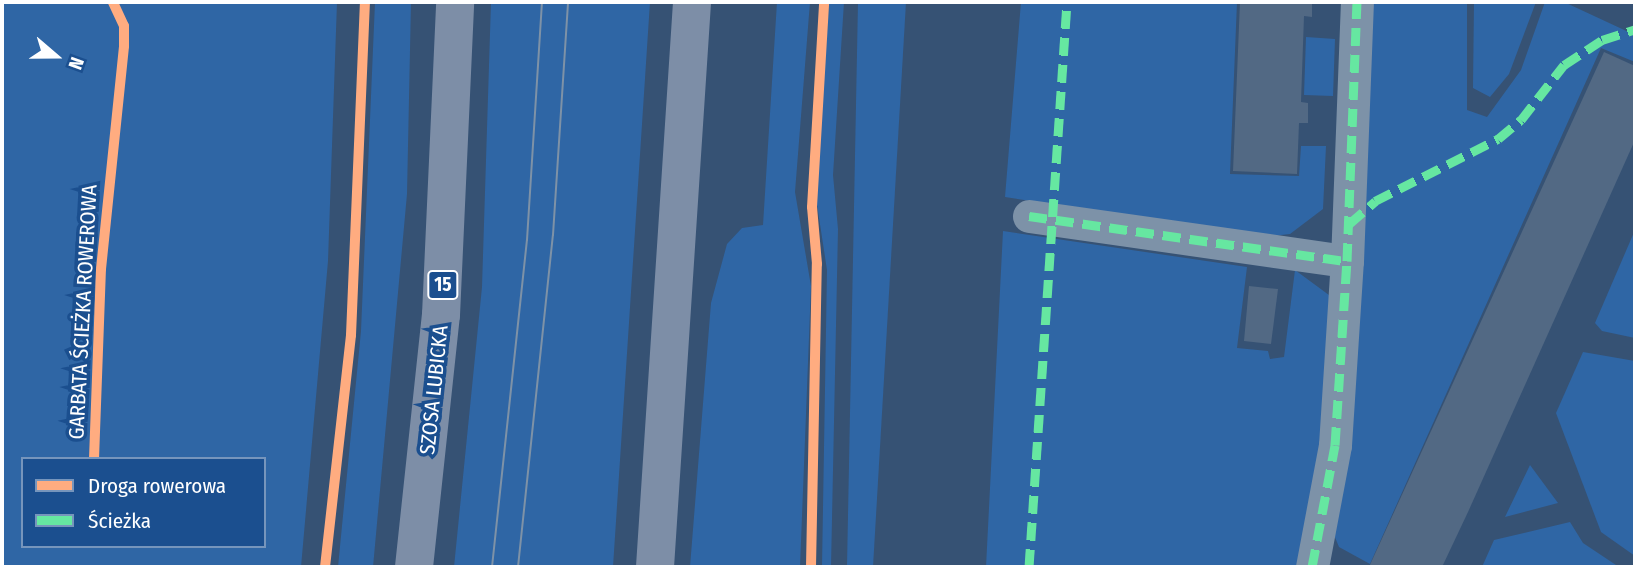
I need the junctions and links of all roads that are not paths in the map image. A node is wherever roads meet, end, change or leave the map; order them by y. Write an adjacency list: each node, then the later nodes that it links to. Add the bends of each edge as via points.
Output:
1 (455, 2): 6 (main road, SZOSA LUBICKA / 15, via 441,315)
2 (692, 2): 7 (main road)
3 (1357, 2): 5 (street)
4 (1030, 216): 5 (street)
5 (1347, 261): 8 (street, via 1335,444)
6 (414, 567)
7 (655, 567)
8 (1312, 567)

